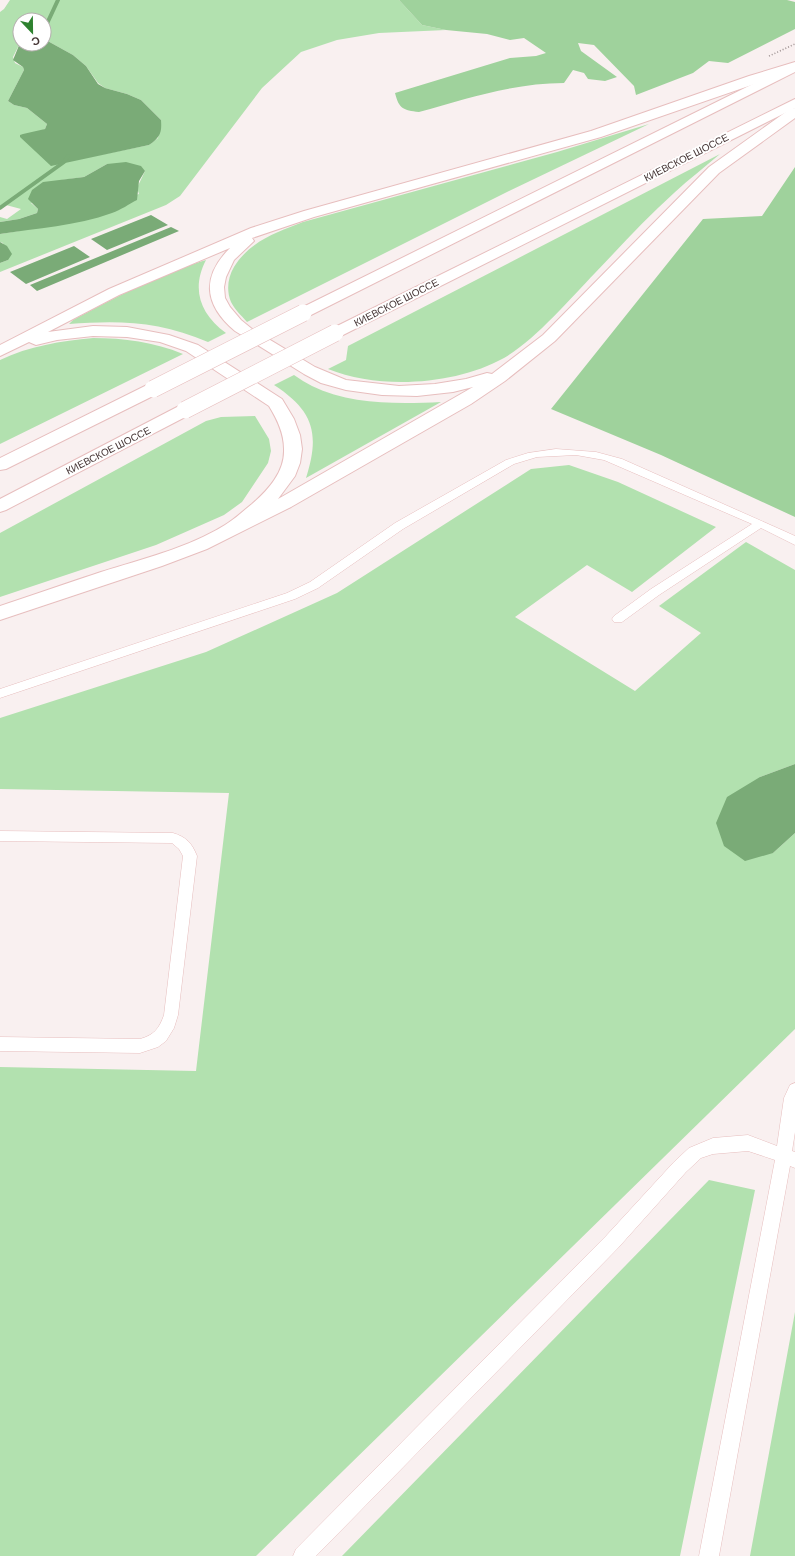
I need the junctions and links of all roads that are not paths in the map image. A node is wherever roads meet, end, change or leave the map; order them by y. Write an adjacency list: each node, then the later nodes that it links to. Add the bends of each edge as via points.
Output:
1 (795, 66): 4 (main road, via 753,78 596,134); 7 (main road, bridge)
2 (795, 102): 8 (main road, КИЕВСКОЕ ШОССЕ, bridge, via 335,333)
3 (795, 112): 6 (main road, via 719,166 554,332)
4 (309, 214): 5 (main road, via 256,231 151,275); 6 (main road, via 251,238 234,250 222,264 216,279 219,301 228,316 241,328 335,383 379,390 414,392 450,388 487,378)
5 (0, 352): 10 (main road, via 46,337 74,333 112,331 147,335 179,342 192,348 271,399 285,416 292,434 294,452 291,466 273,495)
6 (514, 366): 10 (main road, via 465,400 311,489)
7 (0, 465)
8 (0, 506)
9 (759, 524): 11 (lane); 13 (lane); 14 (lane, via 611,459 585,453 529,455 510,462 399,526 314,585 291,596)
10 (232, 529): 12 (main road, via 172,555)
11 (795, 541)
12 (0, 614)
13 (618, 619)
14 (0, 694)
15 (0, 836): 16 (lane, via 174,838 184,844 190,856 171,1016 163,1035 158,1040 140,1046)
16 (0, 1044)
17 (795, 1090): 18 (lane, via 792,1098)
18 (789, 1158): 19 (lane, via 748,1143 713,1146 695,1153 612,1242); 20 (lane, via 779,1187)
19 (303, 1556)
20 (709, 1556)

